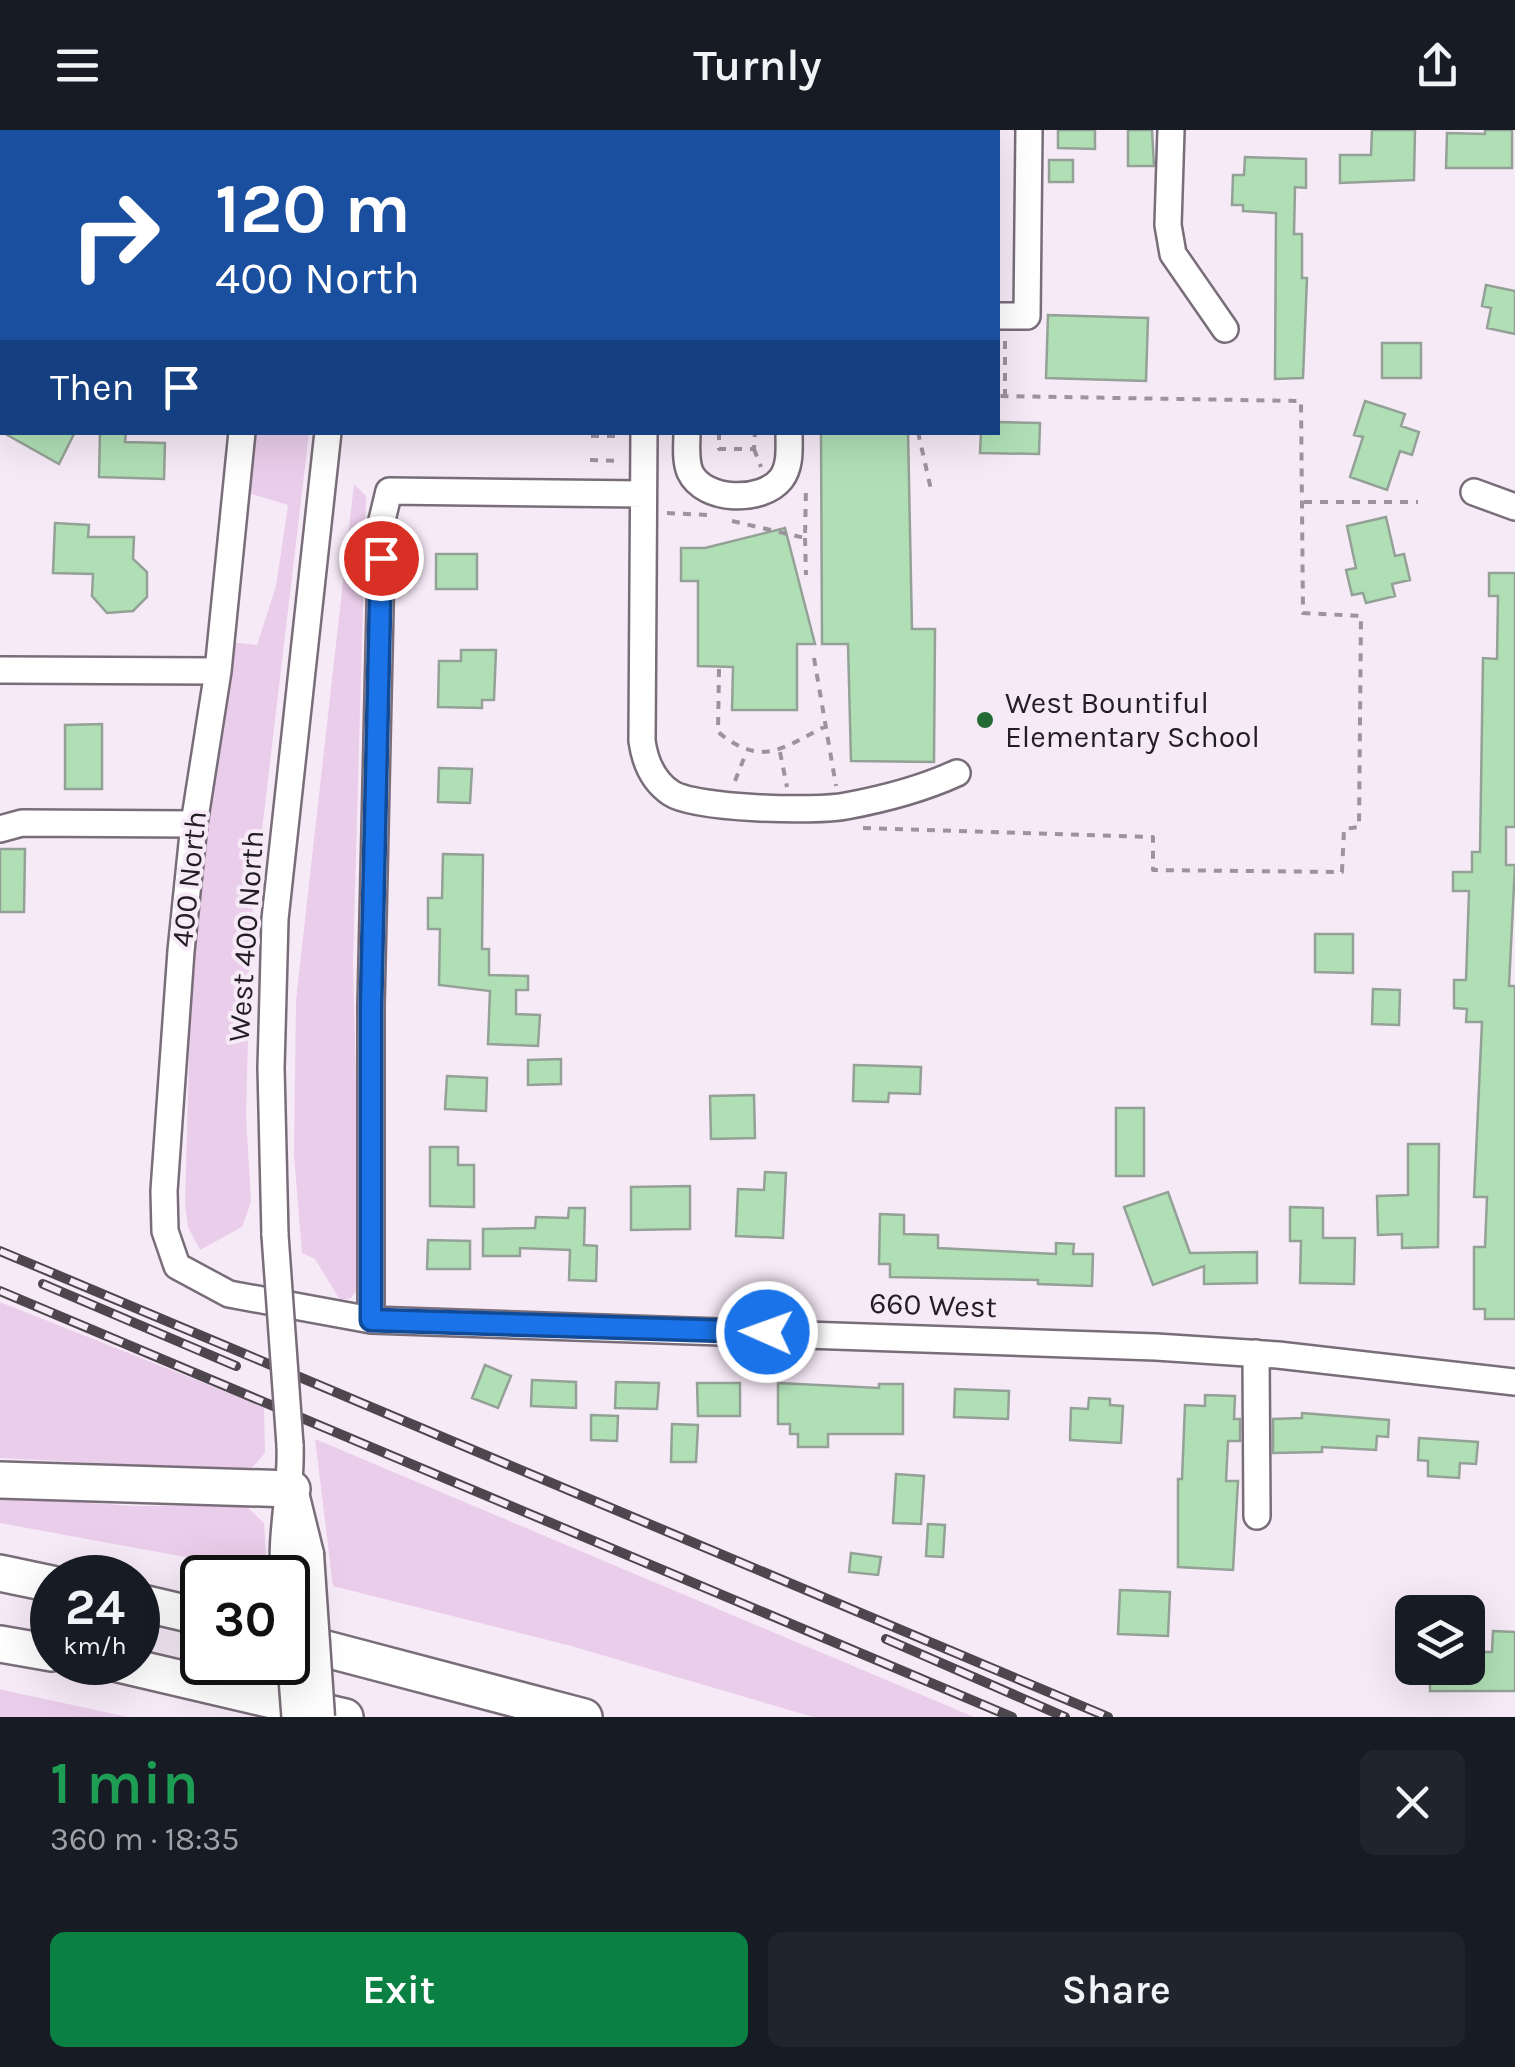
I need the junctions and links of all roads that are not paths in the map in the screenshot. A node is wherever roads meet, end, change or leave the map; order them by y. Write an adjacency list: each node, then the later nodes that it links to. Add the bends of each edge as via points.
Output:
1 (1029, 130): 3 (street, via 1027,316)
2 (1171, 130): 4 (street, via 1172,254)
3 (1000, 316)
4 (1225, 329)
5 (242, 435): 14 (street, 400 North)
6 (328, 435): 23 (street, West 400 North, bridge, via 275,919 275,1235)
7 (632, 435): 11 (street)
8 (687, 435): 9 (street, via 688,464 702,486 720,494 770,489 783,476)
9 (790, 435)
10 (1474, 492): 12 (street)
11 (643, 494): 15 (street, via 644,756 671,793 733,806 841,807); 19 (street, via 389,491 382,520 376,729)
12 (1515, 507)
13 (0, 670): 14 (street)
14 (218, 671): 16 (street, 400 North)
15 (957, 773)
16 (194, 824): 17 (street, via 22,822); 18 (street, 400 North, via 165,1231 177,1266)
17 (0, 829)
18 (229, 1294): 19 (street, 660 West)
19 (371, 1320): 20 (street, 660 West, via 921,1336)
20 (1256, 1354): 21 (street, 660 West); 24 (street)
21 (1515, 1382)
22 (0, 1480): 23 (highway)
23 (292, 1489): 25 (main road)
24 (1257, 1516)
25 (291, 1555)
26 (0, 1573): 27 (highway)
27 (30, 1579)
28 (0, 1644): 30 (highway)
29 (310, 1645): 37 (highway)
30 (30, 1649)
31 (310, 1667): 35 (main road, bridge)
32 (160, 1674): 36 (highway)
33 (292, 1685): 34 (street, bridge)
34 (294, 1717)
35 (319, 1717)
36 (345, 1717)
37 (584, 1717)

